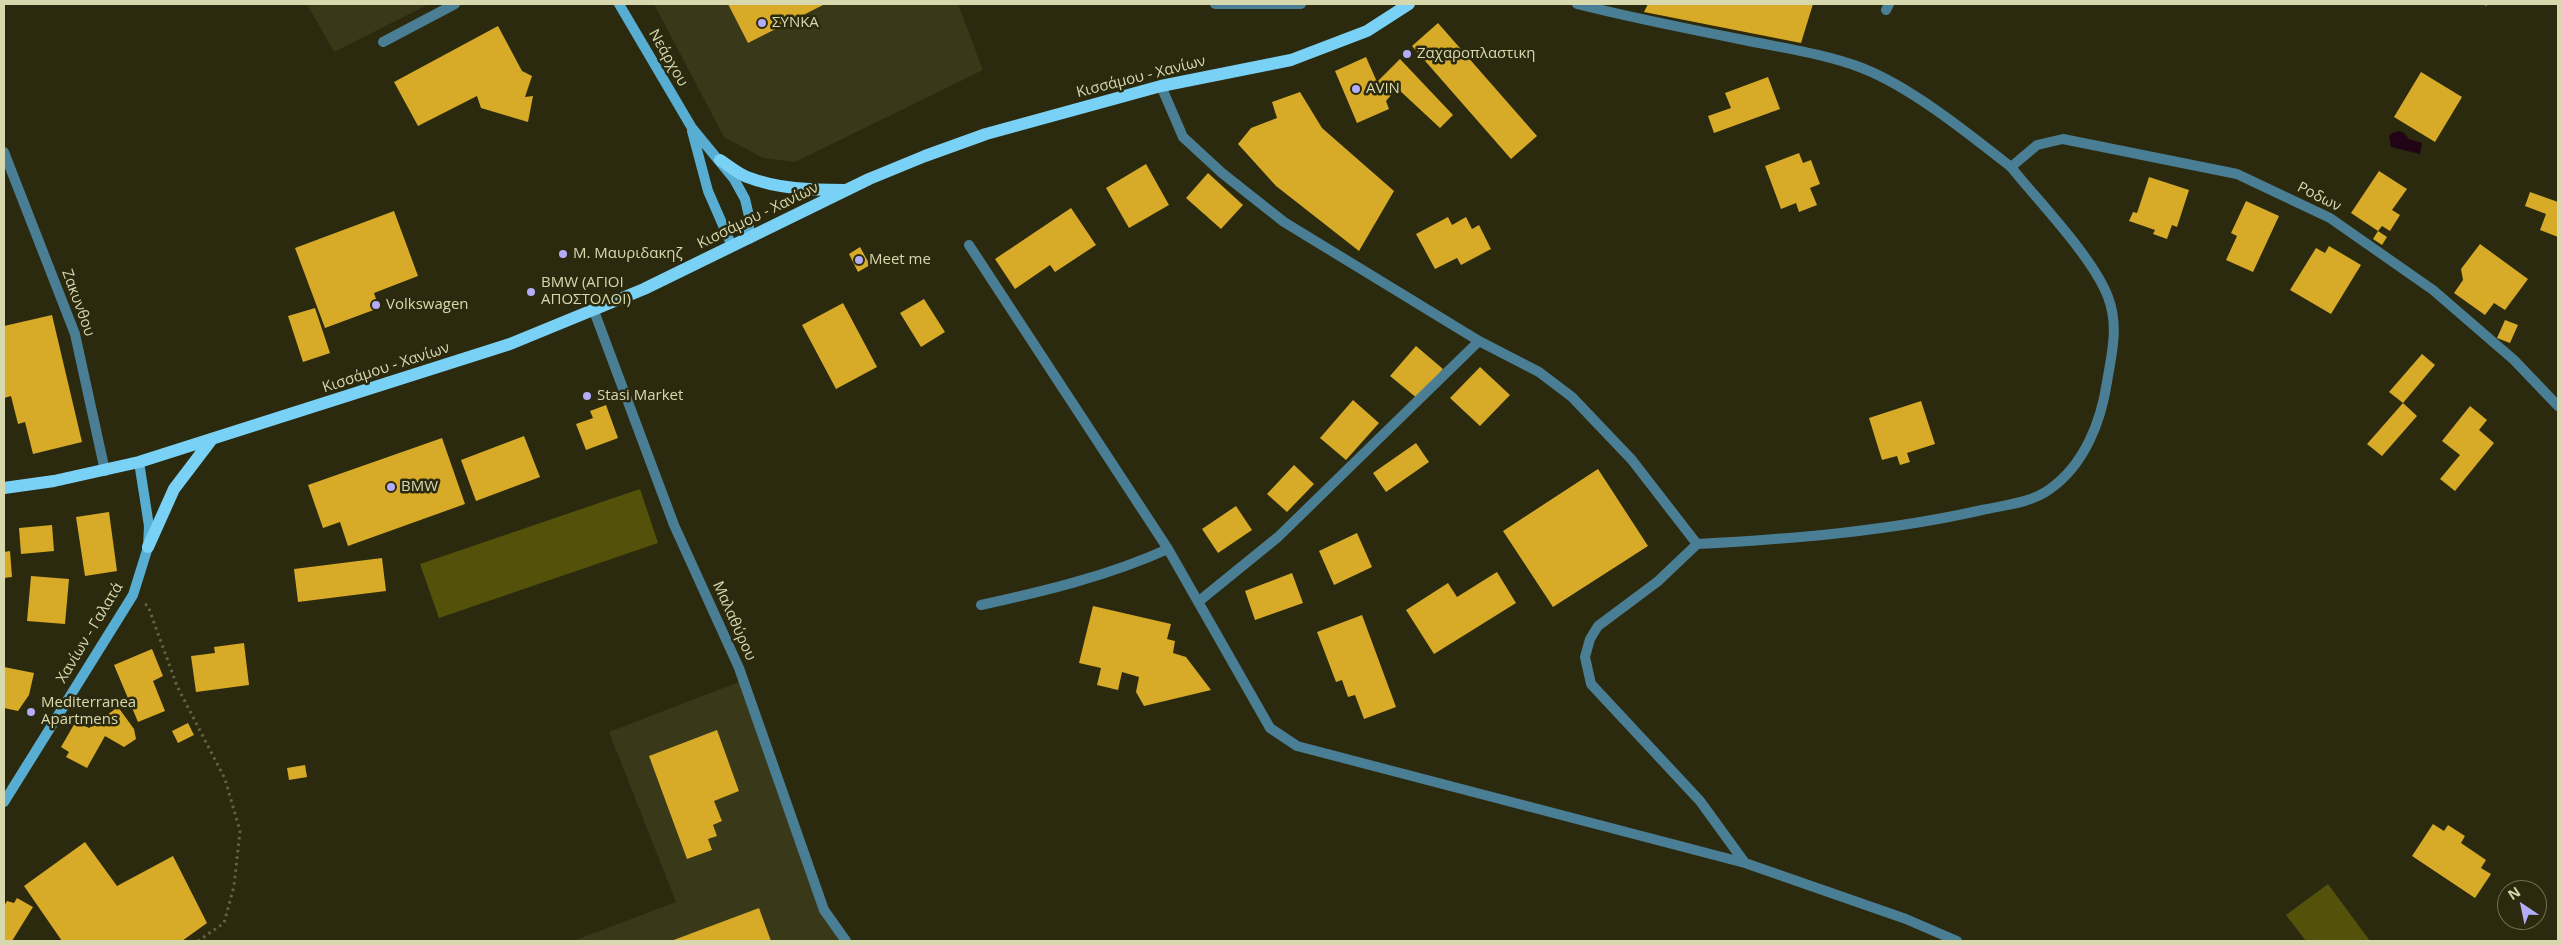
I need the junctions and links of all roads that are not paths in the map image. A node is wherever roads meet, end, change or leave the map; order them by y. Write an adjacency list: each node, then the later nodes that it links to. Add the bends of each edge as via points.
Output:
1 (455, 4): 7 (street)
2 (619, 4): 9 (street, Νεάρχου)
3 (1215, 4): 4 (street)
4 (1301, 4)
5 (1409, 4): 8 (main road, Κισσάμου - Χανίων, via 1367,31 1291,60)
6 (1577, 4): 12 (street, via 1636,19 1810,53 1863,68 1900,88)
7 (383, 42)
8 (1161, 86): 13 (main road, Κισσάμου - Χανίων, via 986,134); 18 (street, via 1183,137 1222,173 1284,222)
9 (692, 128): 11 (street, Νεάρχου); 16 (street, Νεάρχου, via 702,170)
10 (5, 155): 22 (street, Ζακυνθου, via 75,334)
11 (720, 160): 13 (main road, via 745,176 769,184 804,190); 14 (street, Νεάρχου, via 745,199)
12 (2013, 165): 19 (street, Ροδων, via 2037,144 2064,139 2237,174 2330,218 2432,290 2514,360); 24 (street, via 2094,271 2108,296 2115,326 2105,395 2095,428 2080,460 2052,488 2035,499 1963,515 1789,539)
13 (846, 190): 14 (main road, Κισσάμου - Χανίων)
14 (749, 239): 16 (main road, Κισσάμου - Χανίων)
15 (969, 245): 26 (street)
16 (732, 246): 17 (main road, Κισσάμου - Χανίων)
17 (594, 312): 20 (main road, Κισσάμου - Χανίων, via 510,344); 31 (street, Μαλαθύρου, via 674,524 739,668 824,910)
18 (1479, 341): 24 (street, via 1539,372 1572,398 1632,460); 27 (street, via 1278,537)
19 (2558, 406)
20 (212, 439): 21 (main road, Κισσάμου - Χανίων); 25 (main road, via 174,489)
21 (139, 462): 22 (main road, Κισσάμου - Χανίων); 25 (street, Χανίων - Γαλατά, via 149,526)
22 (105, 471): 23 (main road, Κισσάμου - Χανίων)
23 (4, 488)
24 (1697, 544): 30 (street, via 1657,582 1598,626 1585,657 1591,684 1700,801)
25 (148, 546): 29 (street, Χανίων - Γαλατά, via 132,595)
26 (1168, 549): 27 (street); 28 (street, via 1132,565 1058,588)
27 (1198, 602): 30 (street, via 1270,728 1297,746)
28 (981, 605)
29 (4, 802)
30 (1745, 863): 32 (street, via 1906,919)
31 (846, 941)
32 (1957, 941)

